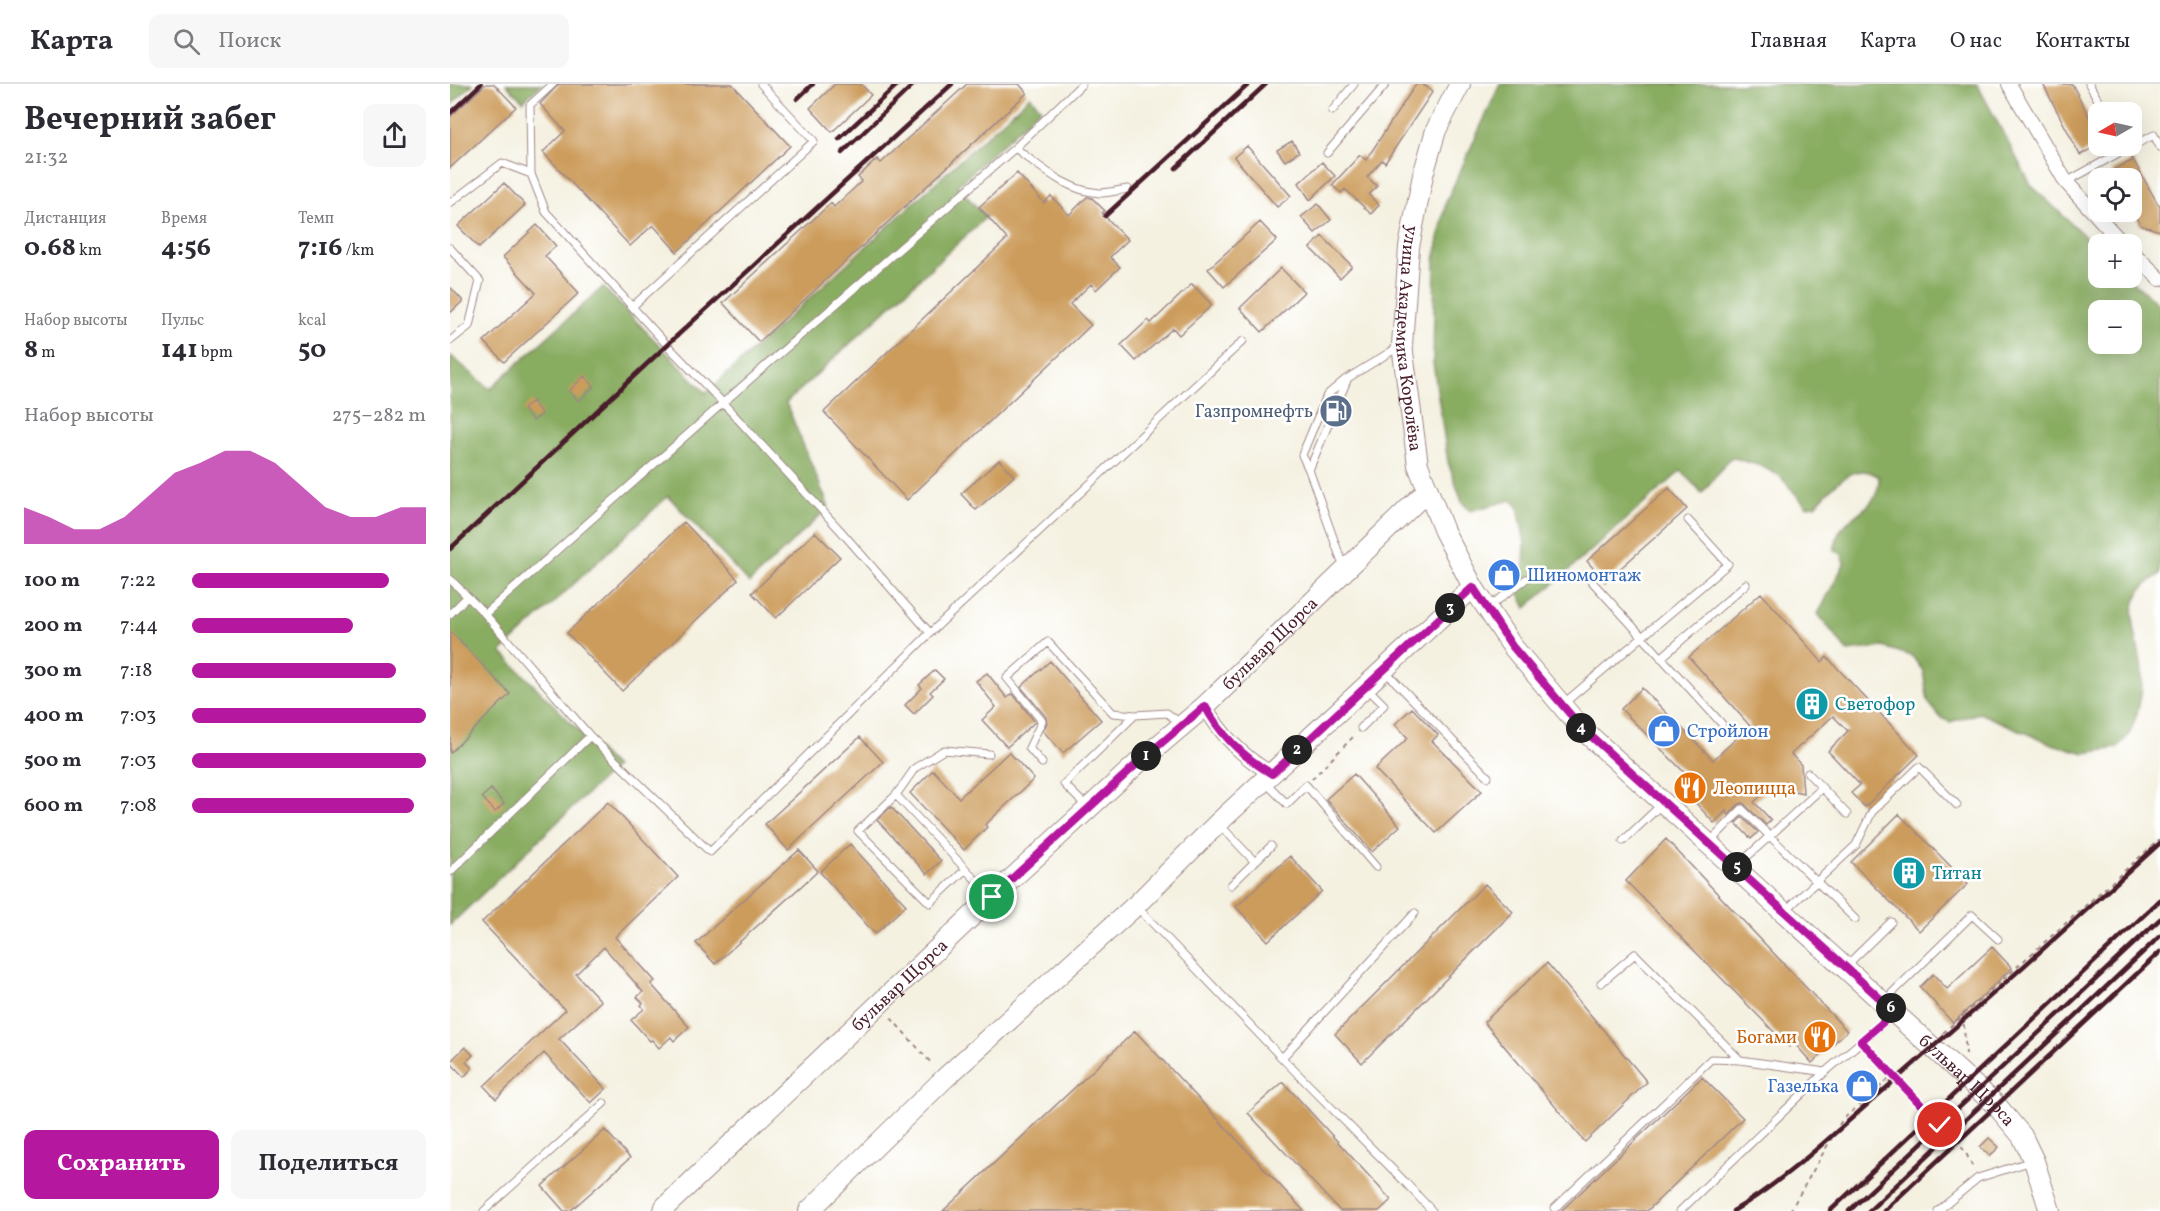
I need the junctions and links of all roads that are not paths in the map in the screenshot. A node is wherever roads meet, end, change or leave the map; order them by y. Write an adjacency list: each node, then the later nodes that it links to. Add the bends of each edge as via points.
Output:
1 (553, 84): 17 (lane, via 530,105)
2 (761, 84): 25 (lane, via 814,141)
3 (1082, 84): 14 (lane)
4 (1354, 84): 10 (lane)
5 (1386, 84): 15 (lane)
6 (2009, 84): 18 (street)
7 (2089, 84): 9 (lane)
8 (1454, 86): 28 (street, улица Академика Королёва, via 1423,175 1409,247)
9 (2099, 102)
10 (1332, 111)
11 (2157, 135): 12 (lane); 13 (lane)
12 (2142, 141)
13 (2160, 147)
14 (1015, 148): 19 (lane, via 1058,180 1080,189 1101,193); 30 (lane)
15 (1327, 153)
16 (2110, 156): 18 (lane)
17 (531, 174): 20 (lane, via 502,163); 25 (lane, via 546,212)
18 (2066, 182): 21 (street)
19 (1128, 189)
20 (450, 203)
21 (2114, 234)
22 (450, 248): 27 (lane, via 480,281 469,326)
23 (2153, 268): 24 (street)
24 (2160, 279)
25 (633, 306): 30 (lane)
26 (1243, 341): 44 (lane)
27 (450, 342)
28 (1402, 345): 29 (lane); 32 (street, улица Академика Королёва, via 1418,465)
29 (1348, 378): 31 (lane); 31 (lane, via 1327,395 1302,454)
30 (723, 403): 43 (lane); 44 (lane)
31 (1309, 470): 34 (lane)
32 (1428, 490): 34 (street, бульвар Щорса); 39 (street, бульвар Щорса)
33 (1688, 520): 45 (lane, via 1728,564)
34 (1345, 572): 49 (street, бульвар Щорса)
35 (1586, 574): 45 (lane)
36 (450, 579): 40 (lane)
37 (1526, 579): 41 (lane)
38 (1746, 584): 46 (lane)
39 (1473, 587): 41 (street, бульвар Щорса); 47 (street)
40 (467, 597): 42 (lane); 43 (lane)
41 (1487, 609): 50 (street, бульвар Щорса)
42 (450, 614)
43 (485, 614): 55 (lane)
44 (930, 633): 55 (lane, via 710,852)
45 (1641, 636): 46 (lane); 50 (lane)
46 (1661, 658): 52 (lane)
47 (1383, 670): 48 (street); 60 (lane)
48 (1365, 686): 54 (lane, via 1384,705); 59 (street)
49 (1205, 706): 53 (street, бульвар Щорса); 59 (street, via 1216,726)
50 (1561, 706): 63 (street, бульвар Щорса)
51 (1135, 715): 53 (lane, via 1167,713); 57 (lane, via 1110,711 1048,642 1006,678 1042,721 1029,748); 65 (lane, via 1064,784)
52 (1722, 724)
53 (1182, 725): 65 (street, бульвар Щорса)
54 (1361, 728)
55 (590, 736): 76 (lane)
56 (989, 754): 62 (lane, via 944,750 915,768)
57 (1042, 763)
58 (1808, 773): 61 (lane)
59 (1268, 777): 67 (street); 73 (lane, via 1287,804 1306,785)
60 (1488, 777)
61 (1822, 788): 66 (lane); 68 (lane)
62 (896, 795): 75 (lane); 75 (lane, via 858,831 930,903)
63 (1664, 802): 69 (lane); 70 (street, бульвар Щорса)
64 (1957, 805): 77 (lane, via 1919,767 1872,812 1856,845)
65 (1088, 809): 79 (street, бульвар Щорса)
66 (1847, 814)
67 (1218, 824): 72 (lane); 80 (street)
68 (1770, 836): 70 (lane, via 1742,809); 74 (lane); 77 (lane)
69 (1623, 841)
70 (1709, 843): 74 (street, бульвар Щорса)
71 (1271, 846): 72 (lane)
72 (1255, 862): 78 (lane)
73 (1376, 867)
74 (1736, 867): 81 (street, бульвар Щорса)
75 (966, 869): 79 (lane)
76 (450, 872)
77 (1817, 882): 81 (lane); 83 (lane)
78 (1231, 885)
79 (992, 897): 95 (street, бульвар Щорса)
80 (1136, 905): 89 (lane); 97 (street, via 945,1078)
81 (1785, 912): 86 (street, бульвар Щорса)
82 (1415, 913): 89 (lane)
83 (1855, 919)
84 (1891, 922): 86 (lane)
85 (1998, 939): 88 (lane, via 1972,915)
86 (1846, 966): 88 (street, бульвар Щорса)
87 (1601, 983): 90 (lane, via 1635,954)
88 (1890, 1006): 91 (lane, via 1861,1041); 93 (street, бульвар Щорса, via 1998,1106 2022,1136)
89 (1282, 1058): 98 (lane)
90 (1740, 1060): 91 (lane); 94 (lane, via 1711,1059)
91 (1825, 1072): 99 (lane)
92 (604, 1103): 96 (lane)
93 (2034, 1161): 100 (lane, via 1978,1178); 101 (street, бульвар Щорса)
94 (1555, 1208)
95 (663, 1210)
96 (484, 1211)
97 (809, 1211)
98 (1431, 1211)
99 (1680, 1211)
100 (1938, 1211)
101 (2050, 1211)

